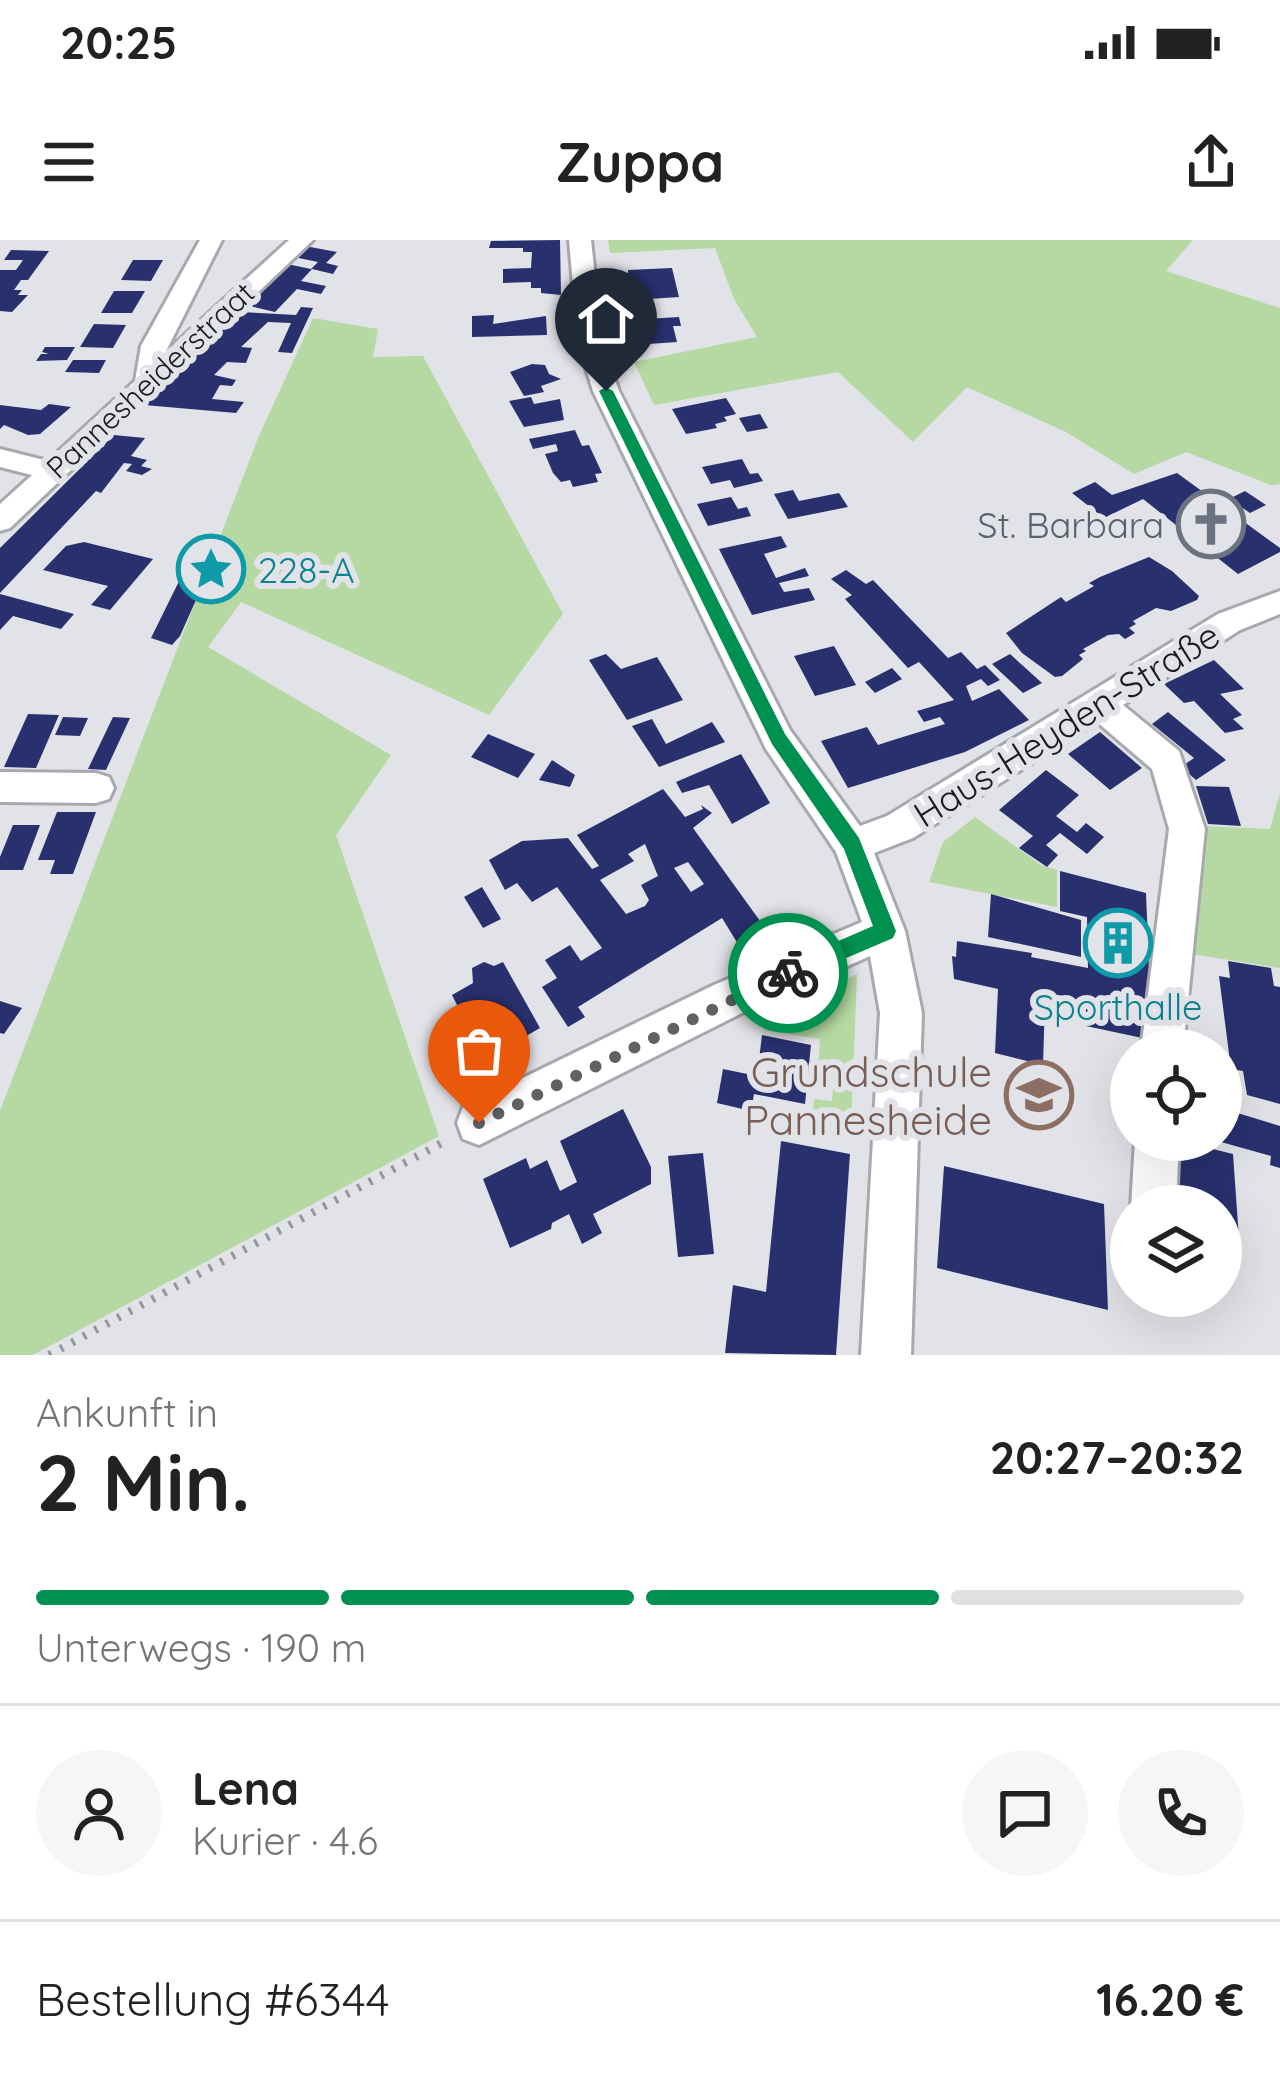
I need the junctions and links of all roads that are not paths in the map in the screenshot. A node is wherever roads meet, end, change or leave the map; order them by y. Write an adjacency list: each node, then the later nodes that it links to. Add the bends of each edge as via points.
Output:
1 (211, 240): 4 (street)
2 (302, 240): 5 (street, Pannesheiderstraat)
3 (580, 240): 14 (street, via 590,342 606,391 778,739)
4 (185, 290): 5 (street); 6 (street, via 154,346)
5 (243, 292): 6 (street, Pannesheiderstraat)
6 (148, 381): 8 (street, Pannesheiderstraat)
7 (0, 458): 8 (street)
8 (52, 471): 9 (street, Pannesheiderstraat)
9 (0, 521)
10 (1280, 602): 11 (street, Haus-Heyden-Straße, via 1229,622)
11 (1100, 704): 14 (street, Haus-Heyden-Straße, via 900,827); 16 (street, via 1167,761 1187,830)
12 (0, 787): 13 (street)
13 (96, 788)
14 (852, 844): 15 (street)
15 (885, 931): 17 (street); 18 (street, via 902,1013)
16 (1164, 1029)
17 (479, 1123)
18 (886, 1355)

